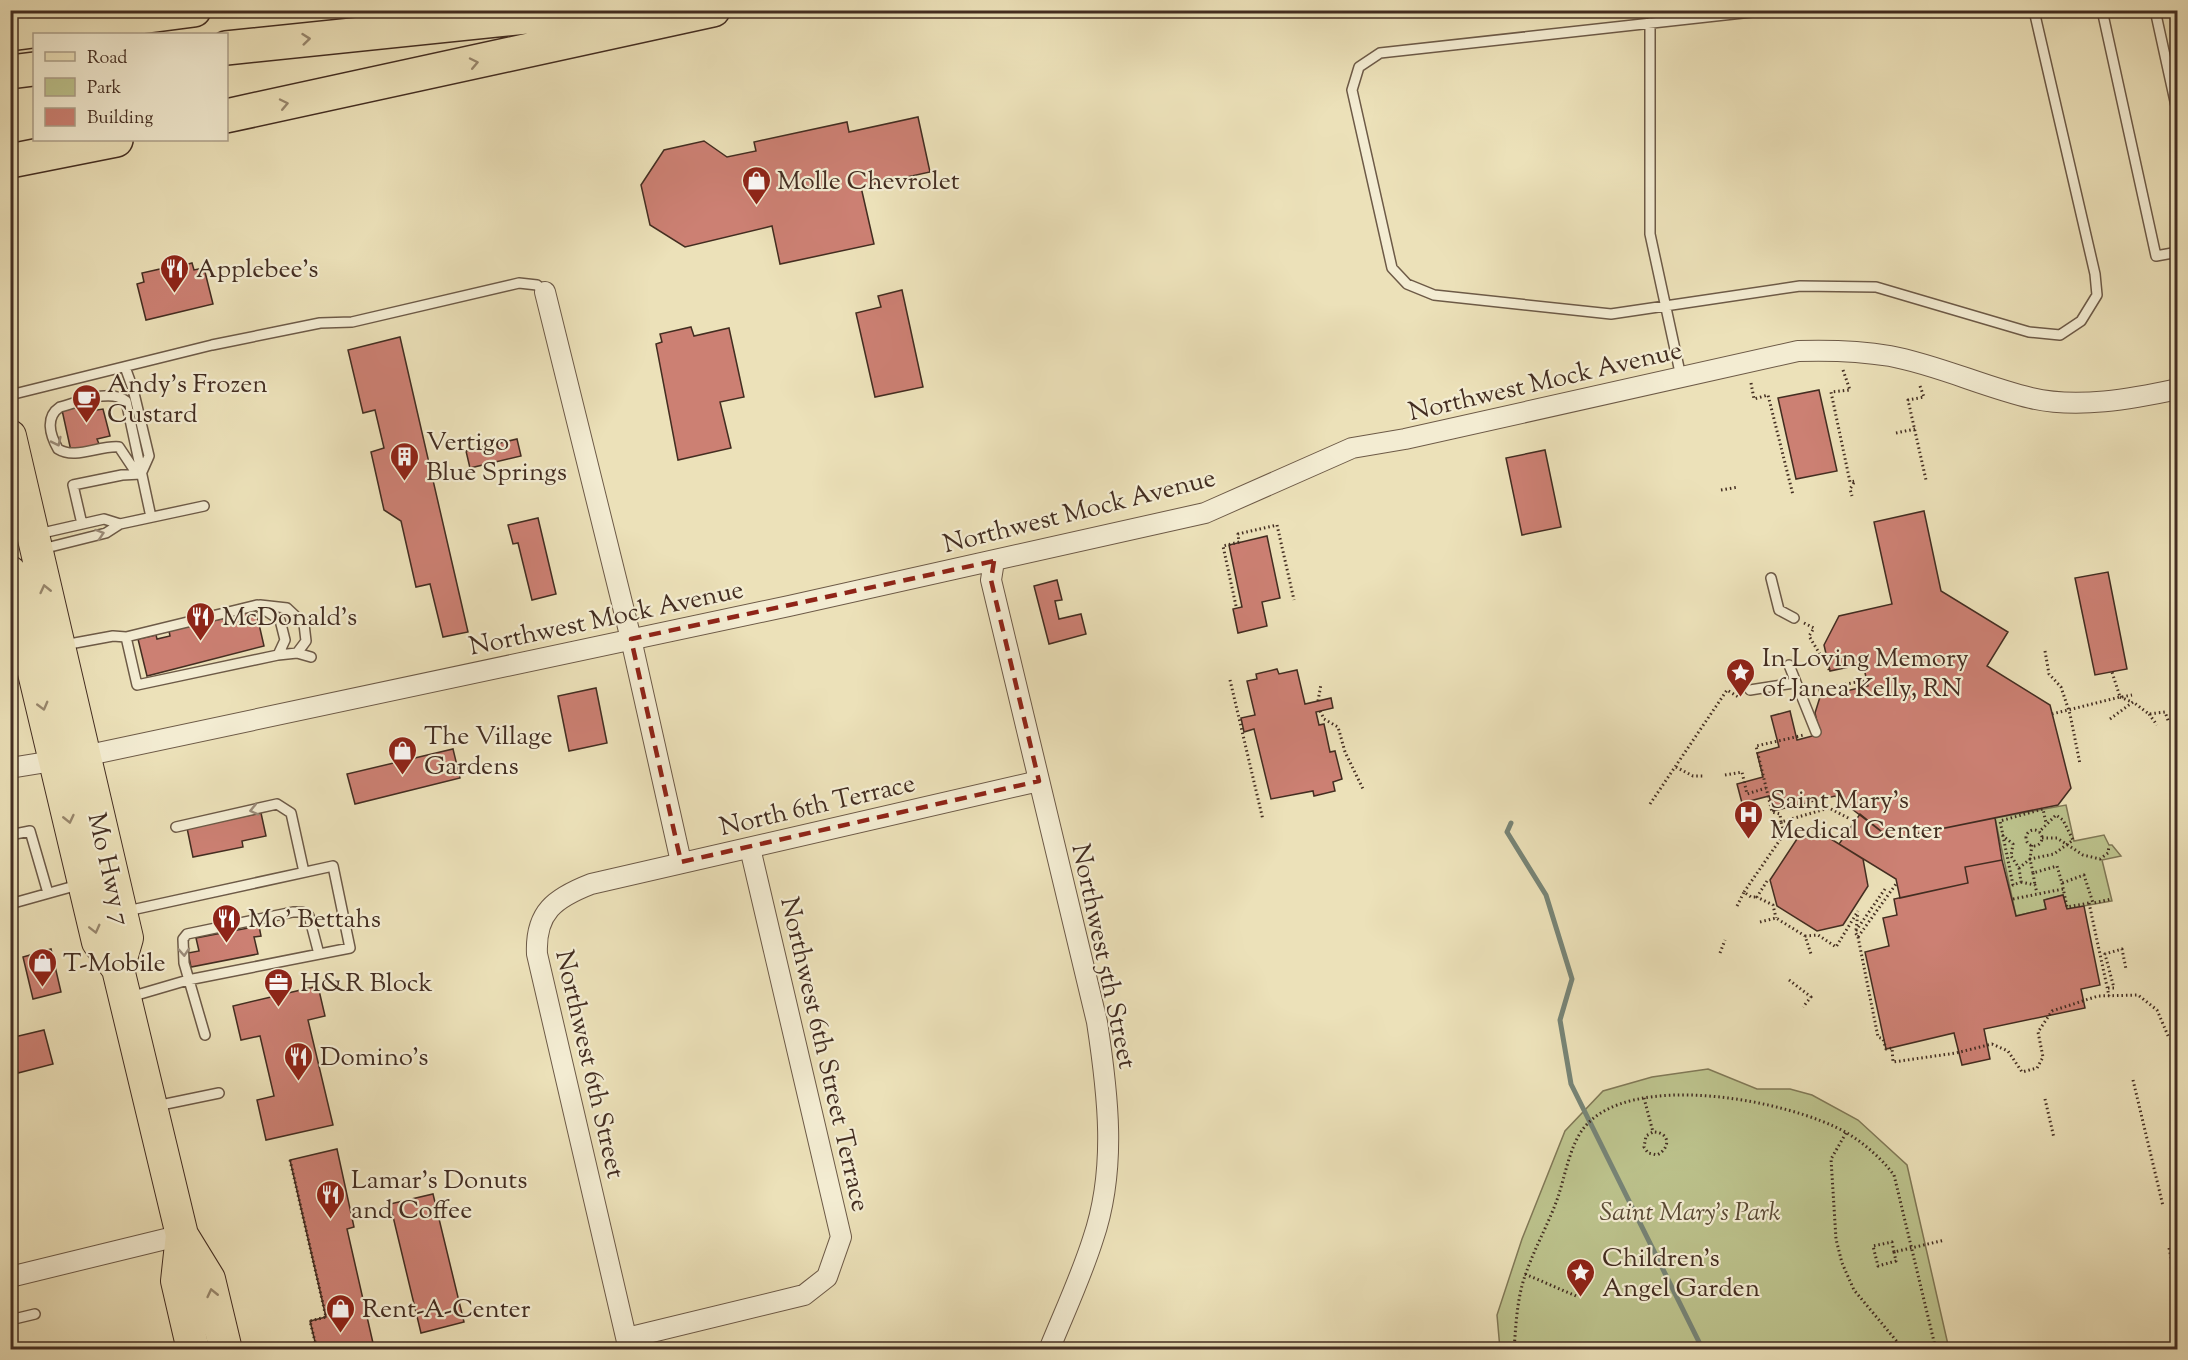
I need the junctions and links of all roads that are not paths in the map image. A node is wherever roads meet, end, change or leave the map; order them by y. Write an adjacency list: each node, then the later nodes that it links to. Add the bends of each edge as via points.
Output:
1 (194, 10): 9 (highway)
2 (594, 10): 10 (highway, one-way to 2)
3 (712, 10): 12 (highway, one-way to 3)
4 (1770, 10): 8 (lane)
5 (2031, 10): 17 (lane, via 2095,274 2097,295 2081,321 2060,335 2029,332 1876,287 1800,286)
6 (2103, 10): 15 (lane, via 2156,256)
7 (2155, 10): 11 (lane)
8 (1650, 23): 17 (lane, via 1650,234); 17 (lane, via 1380,53 1359,67 1352,90 1392,268 1407,284 1434,295 1611,314)
9 (11, 34)
10 (228, 48)
11 (2178, 115)
12 (228, 116)
13 (112, 141): 14 (highway)
14 (17, 165)
15 (2178, 252)
16 (545, 292): 18 (lane, via 537,285 519,283 352,322 320,323); 35 (street)
17 (1665, 307): 19 (lane)
18 (125, 367): 21 (lane); 23 (lane, via 149,456)
19 (1681, 377): 20 (street, Northwest Mock Avenue, via 1798,351 1835,350 1891,356 2033,398 2076,401 2141,397); 29 (street, Northwest Mock Avenue, via 1352,448 1205,513)
20 (2178, 389)
21 (10, 394)
22 (10, 436): 28 (main road, Mo Hwy 7)
23 (141, 474): 23 (lane, one-way to 23, via 124,398 108,395 60,407 52,415 55,444 62,452 118,447); 25 (lane); 26 (lane, via 74,485)
24 (204, 506): 25 (lane)
25 (151, 517): 27 (lane)
26 (82, 524): 27 (lane, via 104,519); 28 (lane)
27 (120, 524): 28 (lane, one-way to 27, via 106,533)
28 (35, 543): 36 (main road, Mo Hwy 7, one-way to 28)
29 (994, 561): 35 (street, Northwest Mock Avenue); 46 (street, Northwest 5th Street, via 991,580)
30 (10, 572): 36 (main road, Mo Hwy 7)
31 (1771, 578): 33 (lane, via 1779,610)
32 (257, 605): 34 (lane); 37 (lane, via 287,608 304,624 306,641); 38 (lane, via 280,620 285,640)
33 (1794, 618)
34 (126, 637): 36 (lane); 38 (lane, via 137,685)
35 (631, 639): 44 (street, Northwest Mock Avenue); 50 (street)
36 (36, 650): 44 (main road, Mo Hwy 7)
37 (297, 653): 38 (lane); 39 (lane)
38 (278, 655)
39 (311, 657)
40 (1789, 665): 41 (lane)
41 (1794, 682): 42 (lane); 43 (lane)
42 (1750, 690)
43 (1816, 732)
44 (70, 759): 45 (street, Northwest Mock Avenue); 52 (main road, Mo Hwy 7, one-way to 52); 55 (main road, Mo Hwy 7)
45 (10, 768)
46 (1039, 781): 49 (street, North 6th Terrace); 70 (street, Northwest 5th Street, via 1097,1022 1109,1129 1094,1238)
47 (176, 827): 51 (lane, one-way to 47, via 291,813 277,804)
48 (10, 835): 53 (lane, via 30,831)
49 (750, 848): 50 (street, North 6th Terrace); 67 (street, Northwest 6th Street Terrace, via 841,1237 827,1277 804,1295)
50 (681, 862): 67 (street, Northwest 6th Street, via 591,884 561,896 544,914 536,934 537,954)
51 (304, 872): 55 (lane); 56 (lane, via 333,866 350,948)
52 (84, 884): 53 (lane); 57 (main road, Mo Hwy 7, one-way to 57, via 98,942)
53 (48, 893): 54 (lane)
54 (10, 904)
55 (121, 912): 57 (main road, Mo Hwy 7, via 127,938)
56 (319, 954): 58 (lane); 58 (lane, one-way to 58, via 309,916 293,912 188,934 182,948)
57 (118, 969): 59 (main road)
58 (188, 980): 59 (lane); 60 (lane)
59 (125, 999): 62 (main road)
60 (205, 1035)
61 (219, 1093): 62 (lane)
62 (151, 1107): 63 (main road)
63 (182, 1235): 64 (street); 68 (main road, via 177,1281); 69 (main road, one-way to 63, via 209,1278)
64 (10, 1277)
65 (35, 1314): 66 (lane)
66 (10, 1320)
67 (628, 1344)
68 (193, 1350)
69 (226, 1350)
70 (1049, 1350)

